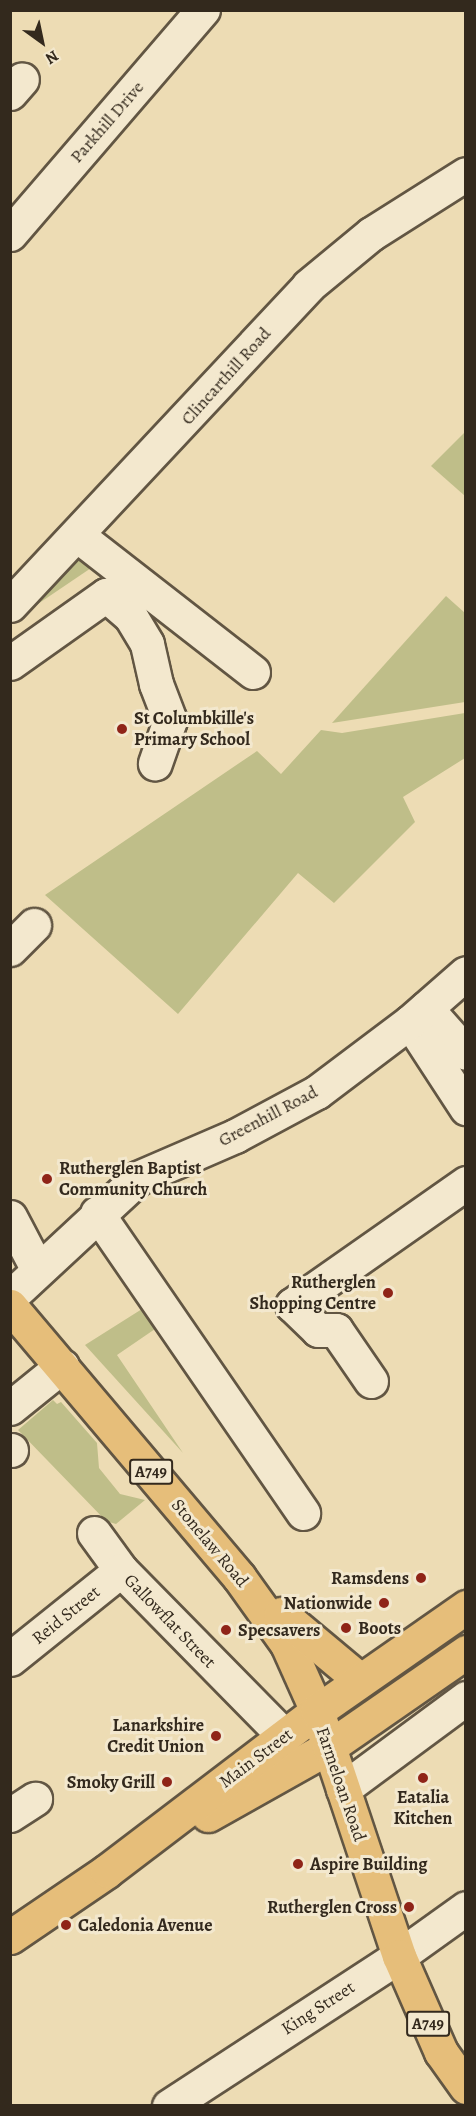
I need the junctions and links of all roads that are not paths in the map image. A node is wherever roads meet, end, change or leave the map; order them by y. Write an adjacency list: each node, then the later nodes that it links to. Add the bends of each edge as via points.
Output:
1 (203, 10): 3 (street, Parkhill Drive)
2 (465, 174): 4 (street, Clincarthill Road, via 370,234 308,286)
3 (10, 234)
4 (77, 535): 5 (street, Clincarthill Road); 7 (street)
5 (10, 605)
6 (10, 663): 8 (street, via 106,595 131,617 147,645 170,720)
7 (253, 672)
8 (155, 763)
9 (34, 925): 10 (street)
10 (10, 949)
11 (465, 973): 12 (street, Greenhill Road)
12 (418, 1015): 13 (street); 14 (street); 16 (street, Greenhill Road, via 317,1092 235,1136 138,1178)
13 (465, 1053)
14 (465, 1108)
15 (465, 1183): 22 (street, via 292,1305 318,1330 336,1330)
16 (97, 1214): 18 (street, Greenhill Road); 24 (street)
17 (10, 1216): 18 (street)
18 (38, 1270): 19 (street, Greenhill Road)
19 (10, 1297)
20 (10, 1306): 21 (main road, Stonelaw Road / A749)
21 (62, 1366): 23 (street); 27 (main road, Stonelaw Road / A749)
22 (371, 1382)
23 (10, 1408)
24 (303, 1513)
25 (94, 1533): 26 (street, Gallowflat Street)
26 (121, 1570): 30 (street, Reid Street); 34 (street, Gallowflat Street)
27 (239, 1577): 31 (main road, A749); 33 (main road, Stonelaw Road / A749, via 287,1644)
28 (465, 1607): 31 (main road, Main Street)
29 (465, 1652): 35 (main road, Main Street)
30 (10, 1659)
31 (360, 1680): 33 (main road, Main Street)
32 (465, 1698): 36 (street)
33 (317, 1711): 34 (main road, Main Street); 35 (main road, Farmeloan Road / A749)
34 (284, 1736): 37 (main road, Main Street)
35 (329, 1748): 36 (main road, Farmeloan Road / A749); 37 (main road, Main Street)
36 (343, 1789): 40 (main road, Farmeloan Road / A749)
37 (107, 1871): 39 (main road, Main Street)
38 (465, 1908): 40 (street, King Street)
39 (10, 1937)
40 (399, 1956): 41 (main road, Farmeloan Road / A749, via 441,2052); 42 (street, King Street)
41 (465, 2087)
42 (169, 2106)

